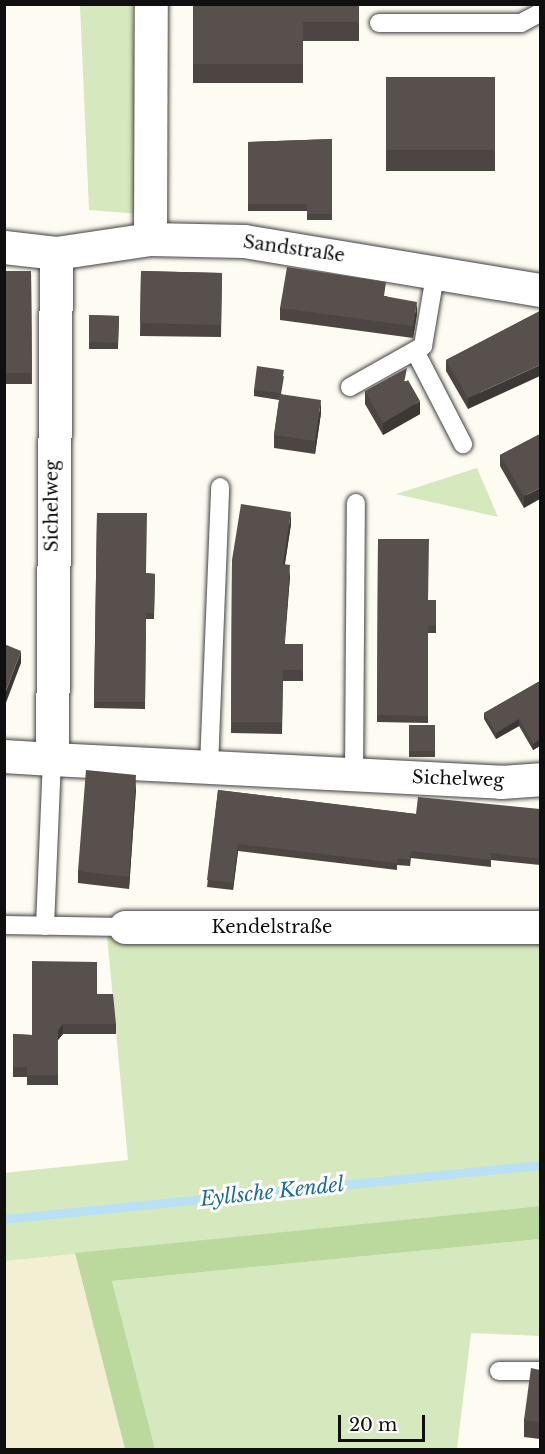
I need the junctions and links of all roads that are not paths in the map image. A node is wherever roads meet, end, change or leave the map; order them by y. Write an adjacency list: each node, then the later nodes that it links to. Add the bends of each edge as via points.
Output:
1 (151, 4): 4 (street)
2 (540, 13): 3 (lane, via 521,23)
3 (379, 23)
4 (150, 239): 6 (street, Sandstraße); 7 (street, Sandstraße, via 244,241)
5 (4, 247): 6 (street, Sandstraße)
6 (56, 253): 15 (street, Sichelweg)
7 (436, 270): 8 (street, Sandstraße); 9 (lane, via 423,346)
8 (540, 290)
9 (415, 351): 10 (lane); 11 (lane)
10 (350, 387)
11 (464, 444)
12 (219, 487): 16 (lane)
13 (356, 503): 17 (lane)
14 (4, 756): 15 (street, Sichelweg)
15 (52, 759): 16 (street, Sichelweg); 20 (lane)
16 (209, 766): 17 (street, Sichelweg)
17 (354, 774): 18 (street, Sichelweg, via 501,782)
18 (540, 779)
19 (4, 925): 20 (lane, Kendelstraße)
20 (45, 926): 21 (lane, Kendelstraße)
21 (125, 927): 22 (street, Kendelstraße)
22 (540, 927)
23 (499, 1371): 24 (lane)
24 (540, 1371)

